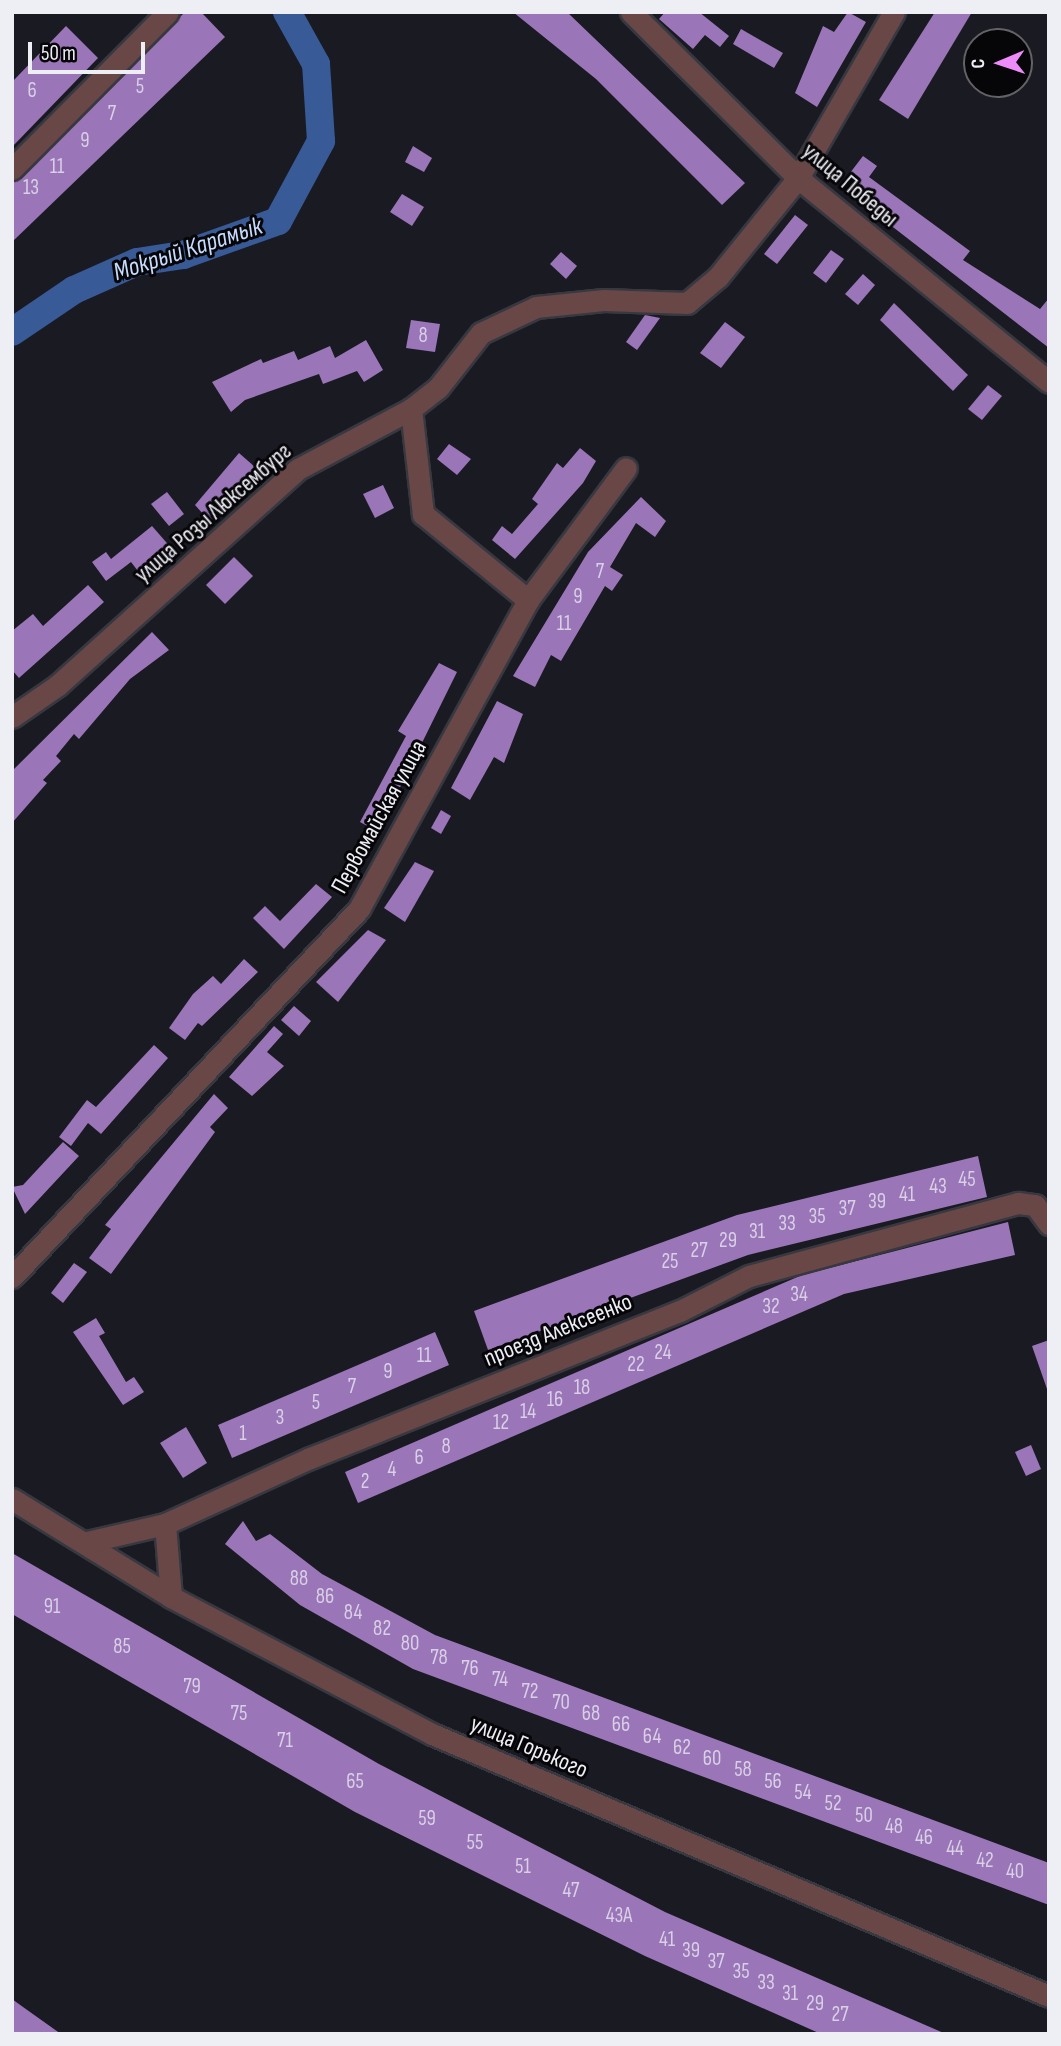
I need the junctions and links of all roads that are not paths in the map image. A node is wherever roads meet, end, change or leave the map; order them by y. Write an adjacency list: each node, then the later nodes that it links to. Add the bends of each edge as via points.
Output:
1 (168, 12): 4 (street)
2 (631, 12): 5 (street, улица Победы)
3 (894, 12): 5 (street, улица Розы Люксембург)
4 (12, 169)
5 (798, 178): 6 (street, улица Победы); 7 (street, улица Розы Люксембург, via 718,277 687,303 604,300 536,307 481,332 438,388)
6 (1049, 382)
7 (411, 409): 9 (street, via 423,514); 10 (street, улица Розы Люксембург, via 298,469 58,685)
8 (626, 468): 9 (street, Первомайская улица)
9 (528, 600): 12 (street, Первомайская улица, via 359,909)
10 (12, 717)
11 (1049, 1224): 14 (street, проезд Алексеенко, via 1035,1205 1018,1203 749,1276 680,1311 310,1458)
12 (12, 1277)
13 (12, 1499): 15 (street, улица Горького)
14 (165, 1524): 15 (street, проезд Алексеенко); 16 (street)
15 (87, 1542): 16 (street, улица Горького)
16 (171, 1597): 17 (street, улица Горького, via 432,1734)
17 (1049, 1996)

